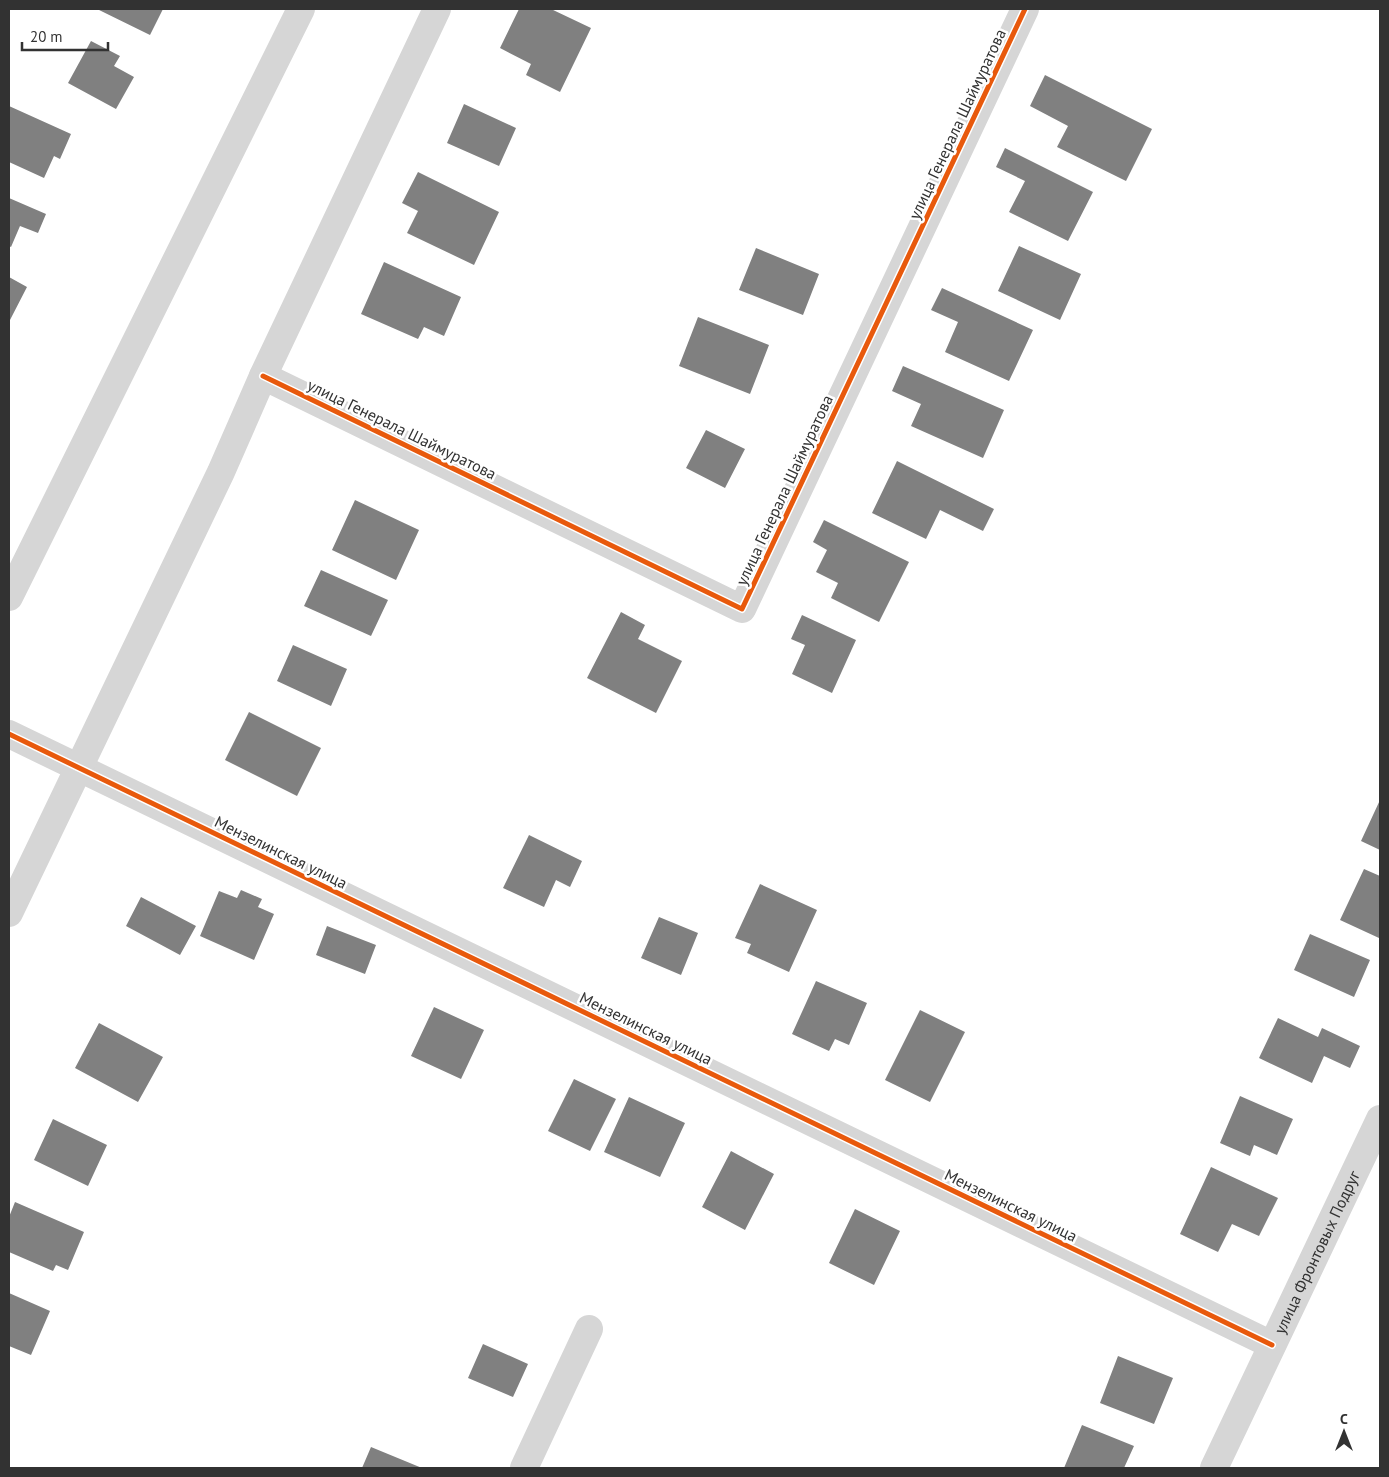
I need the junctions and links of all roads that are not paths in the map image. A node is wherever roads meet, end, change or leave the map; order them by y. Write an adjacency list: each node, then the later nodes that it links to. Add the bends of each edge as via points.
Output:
1 (301, 9): 5 (street)
2 (437, 9): 4 (street)
3 (1025, 9): 4 (street, улица Генерала Шаймуратова, via 742,609)
4 (263, 376): 7 (street, via 221,472)
5 (9, 597)
6 (9, 734): 7 (street, Мензелинская улица)
7 (77, 767): 8 (street); 11 (street, Мензелинская улица)
8 (9, 913)
9 (1380, 1119): 11 (street, улица Фронтовых Подруг)
10 (589, 1329): 12 (street)
11 (1272, 1345): 13 (street, улица Фронтовых Подруг)
12 (524, 1468)
13 (1214, 1468)

